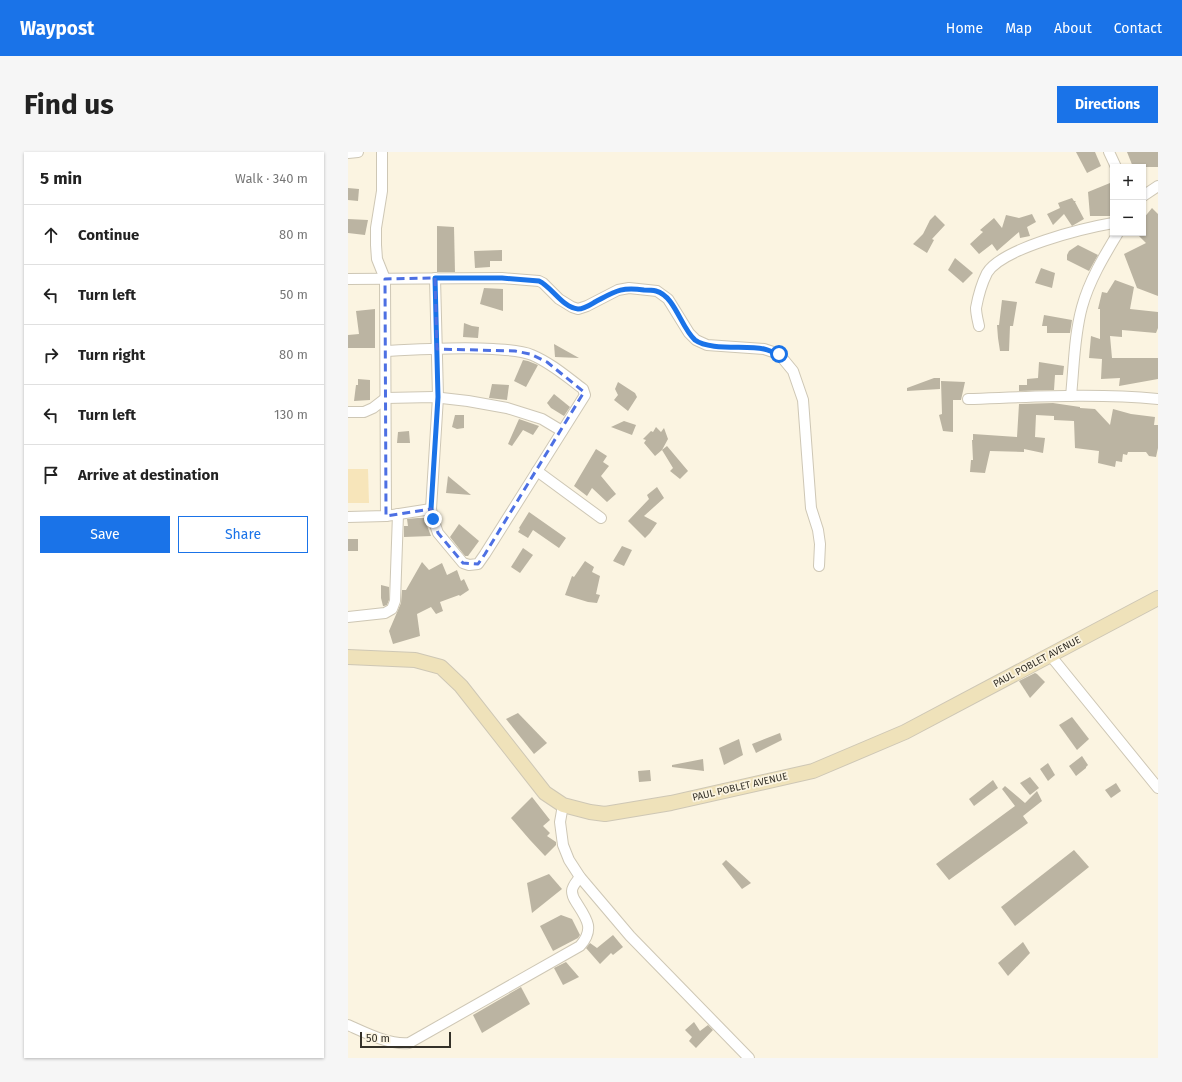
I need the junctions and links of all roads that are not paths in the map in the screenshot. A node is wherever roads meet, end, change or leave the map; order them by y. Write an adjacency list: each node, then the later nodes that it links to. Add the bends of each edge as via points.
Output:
1 (358, 152): 4 (street)
2 (382, 152): 12 (street, via 382,191 376,245 377,259)
3 (1109, 152): 5 (street)
4 (348, 153)
5 (1115, 164)
6 (1158, 186): 7 (street)
7 (1146, 194)
8 (1110, 224): 13 (street, via 1087,228 1030,245 1002,260 988,272 980,292 976,310)
9 (1116, 236): 16 (street, via 1090,285 1082,308 1077,334)
10 (435, 278): 12 (street); 14 (street); 29 (street, via 539,281 559,299 578,309 618,290 629,288 657,291 668,299 696,340 707,345 764,349 779,354 793,371 803,400 811,508 820,544)
11 (348, 279): 12 (street)
12 (385, 279): 15 (street)
13 (979, 326)
14 (437, 349): 15 (street); 17 (street); 22 (street, via 515,351 530,354 547,362 583,389 585,396)
15 (386, 351): 18 (street)
16 (1072, 396): 19 (street); 20 (street)
17 (438, 397): 18 (street); 22 (street, via 507,408 542,419); 24 (street)
18 (386, 398): 21 (street, via 364,412); 26 (street)
19 (968, 399)
20 (1158, 399)
21 (348, 412)
22 (562, 431): 23 (street)
23 (537, 471): 24 (street, via 478,564 463,563 438,533); 28 (street)
24 (431, 509): 25 (street)
25 (398, 514): 26 (street); 31 (street, via 395,602 392,609)
26 (386, 516): 27 (street)
27 (348, 517)
28 (601, 518)
29 (819, 566)
30 (1158, 598): 32 (main road, PAUL POBLET AVENUE)
31 (348, 617)
32 (1050, 655): 34 (street); 35 (main road, PAUL POBLET AVENUE, via 905,732 812,771 623,812 606,814)
33 (348, 656): 35 (main road, PAUL POBLET AVENUE, via 415,660 442,667 461,686 545,793)
34 (1158, 788)
35 (564, 805): 36 (street, via 560,822 564,845 569,860)
36 (580, 877): 37 (street, via 572,890 586,917 589,930 583,942 570,952 409,1043 401,1044 386,1040); 38 (street, via 630,936)
37 (348, 1025)
38 (749, 1058)

